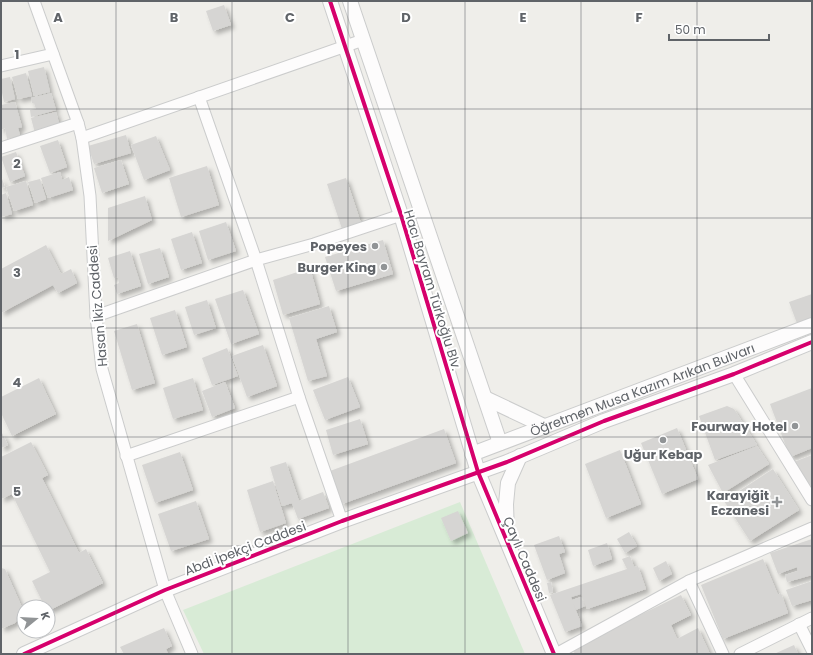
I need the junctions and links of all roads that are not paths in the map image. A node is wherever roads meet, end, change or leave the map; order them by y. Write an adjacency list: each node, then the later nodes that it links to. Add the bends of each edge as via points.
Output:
1 (34, 1): 6 (street, Hasan İkiz Caddesi)
2 (330, 1): 5 (street, Hacı Bayram Türkoğlu Blv.)
3 (350, 1): 4 (street, Hacı Bayram Türkoğlu Blv.)
4 (363, 40): 5 (street); 20 (street, Hacı Bayram Türkoğlu Blv.)
5 (345, 46): 8 (street); 12 (street, Hacı Bayram Türkoğlu Blv.)
6 (53, 54): 7 (street); 9 (street, Hasan İkiz Caddesi)
7 (1, 66)
8 (199, 97): 10 (street); 13 (street)
9 (78, 123): 10 (street, Hasan İkiz Caddesi); 11 (street)
10 (82, 138): 14 (street, Hasan İkiz Caddesi, via 90,196)
11 (1, 148)
12 (401, 215): 13 (street); 23 (street, Hacı Bayram Türkoğlu Blv.)
13 (256, 260): 14 (street); 19 (street)
14 (96, 316): 24 (street, Hasan İkiz Caddesi, via 102,369)
15 (812, 325): 17 (street, Öğretmen Musa Kazım Arıkan Bulvarı)
16 (812, 342): 18 (street, Öğretmen Musa Kazım Arıkan Bulvarı)
17 (726, 356): 18 (street); 21 (street, Öğretmen Musa Kazım Arıkan Bulvarı)
18 (734, 374): 25 (street, Öğretmen Musa Kazım Arıkan Bulvarı, via 604,421); 27 (street)
19 (299, 397): 24 (street); 28 (street)
20 (485, 398): 21 (street); 22 (street, Hacı Bayram Türkoğlu Blv.)
21 (544, 426): 22 (street, Öğretmen Musa Kazım Arıkan Bulvarı)
22 (500, 443): 23 (street, Öğretmen Musa Kazım Arıkan Bulvarı)
23 (472, 454): 26 (street, Hacı Bayram Türkoğlu Blv.)
24 (126, 456): 32 (street, Hasan İkiz Caddesi)
25 (520, 456): 26 (street, Öğretmen Musa Kazım Arıkan Bulvarı); 30 (street, via 508,483)
26 (478, 472): 28 (street, Abdi İpekçi Caddesi); 30 (street, Çaylı Caddesi)
27 (812, 500)
28 (342, 521): 32 (street, Abdi İpekçi Caddesi)
29 (812, 528): 31 (street)
30 (507, 544): 39 (street, Çaylı Caddesi)
31 (688, 581): 39 (street); 40 (street)
32 (165, 590): 36 (street, Abdi İpekçi Caddesi); 37 (street); 38 (street, Hasan İkiz Caddesi)
33 (812, 618): 34 (street)
34 (799, 624): 35 (street); 41 (street)
35 (812, 650)
36 (24, 654)
37 (48, 654)
38 (192, 654)
39 (555, 654)
40 (723, 654)
41 (740, 654)

